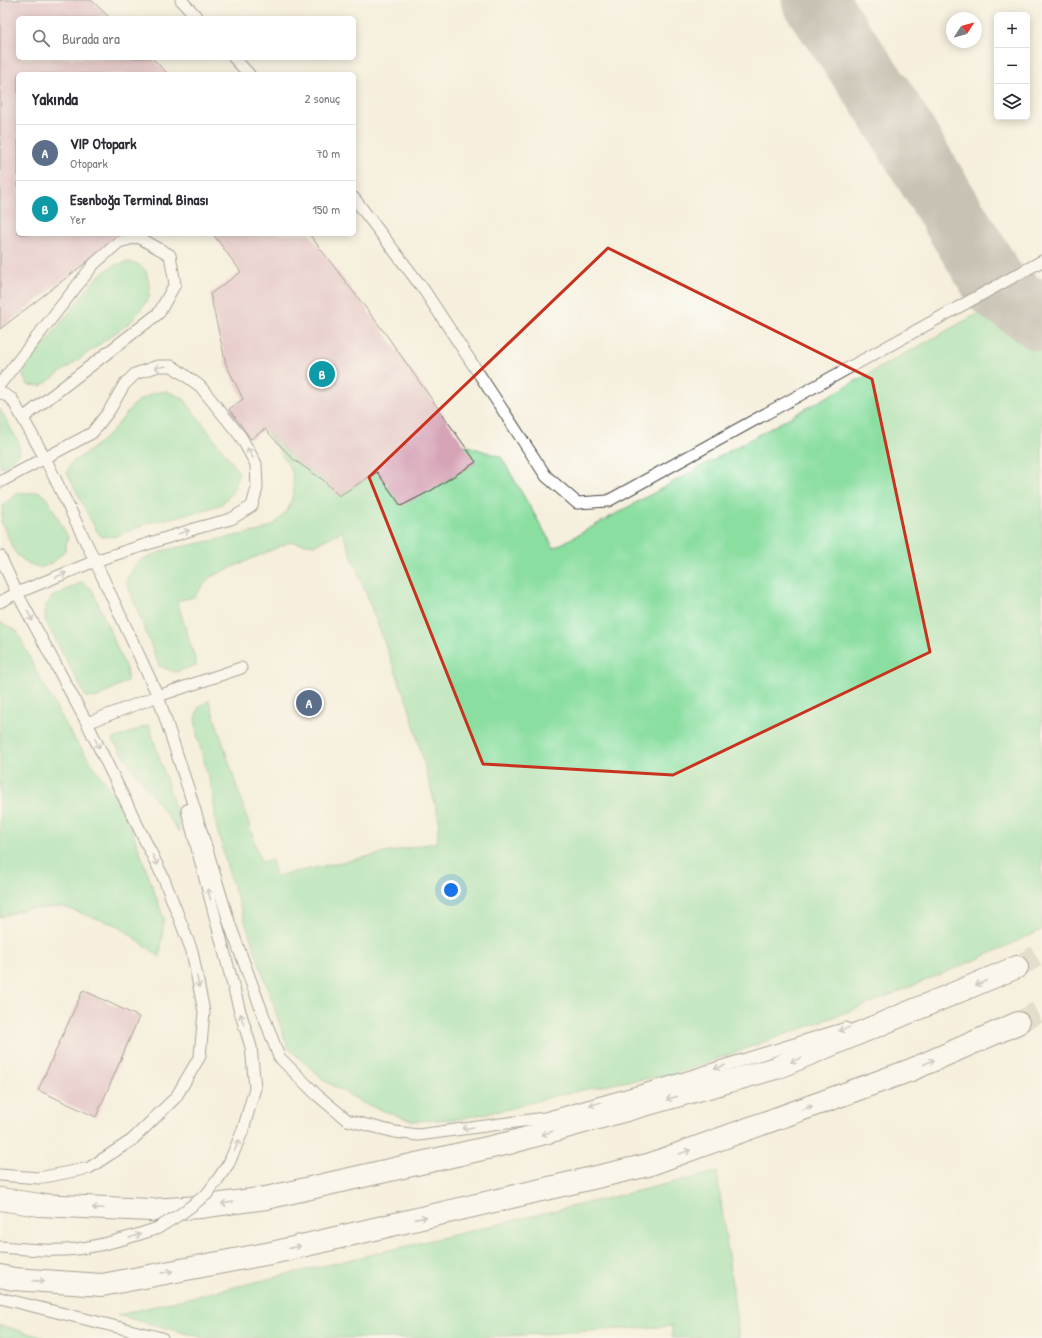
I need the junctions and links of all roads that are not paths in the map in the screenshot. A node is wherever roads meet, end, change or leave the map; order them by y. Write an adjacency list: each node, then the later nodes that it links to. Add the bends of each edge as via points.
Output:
1 (182, 0): 2 (lane)
2 (196, 16)
3 (236, 60): 4 (lane)
4 (247, 72)
5 (356, 201): 6 (lane, via 424,290 546,476 577,503 608,501)
6 (1042, 261)
7 (0, 384): 9 (lane, via 94,264 119,242 138,237 170,255 175,284 159,313)
8 (0, 392): 9 (lane, via 12,399)
9 (23, 418): 10 (lane)
10 (45, 458): 11 (lane); 13 (lane); 13 (lane, one-way to 10, via 231,519 252,506 257,488 256,464 241,437 200,386 172,366 158,366 135,374 124,385 92,433)
11 (0, 482)
12 (0, 556): 14 (lane)
13 (95, 560): 14 (lane, one-way to 13); 17 (lane)
14 (17, 593): 15 (lane); 18 (lane, one-way to 18)
15 (0, 602)
16 (241, 668): 17 (lane)
17 (158, 696): 18 (lane); 20 (lane, one-way to 17, via 668,1083 544,1118 418,1135 347,1120 316,1094 280,1057 230,925); 24 (lane, one-way to 17, bridge, via 32,1250 76,1249 158,1228 207,1194 229,1164 255,1088 250,1047)
18 (87, 723): 22 (lane, one-way to 22, via 164,879 192,951 204,1012 200,1056 176,1097 132,1140 89,1168 39,1178)
19 (1017, 967): 20 (street, one-way to 20)
20 (948, 997): 23 (street, one-way to 23, via 776,1068 509,1144 273,1196 200,1207 151,1210 40,1205)
21 (1018, 1023): 25 (street, one-way to 21, via 102,1285 276,1252 648,1165 911,1070)
22 (0, 1174)
23 (0, 1199)
24 (0, 1247)
25 (0, 1276)
26 (0, 1298): 27 (lane)
27 (162, 1338)

